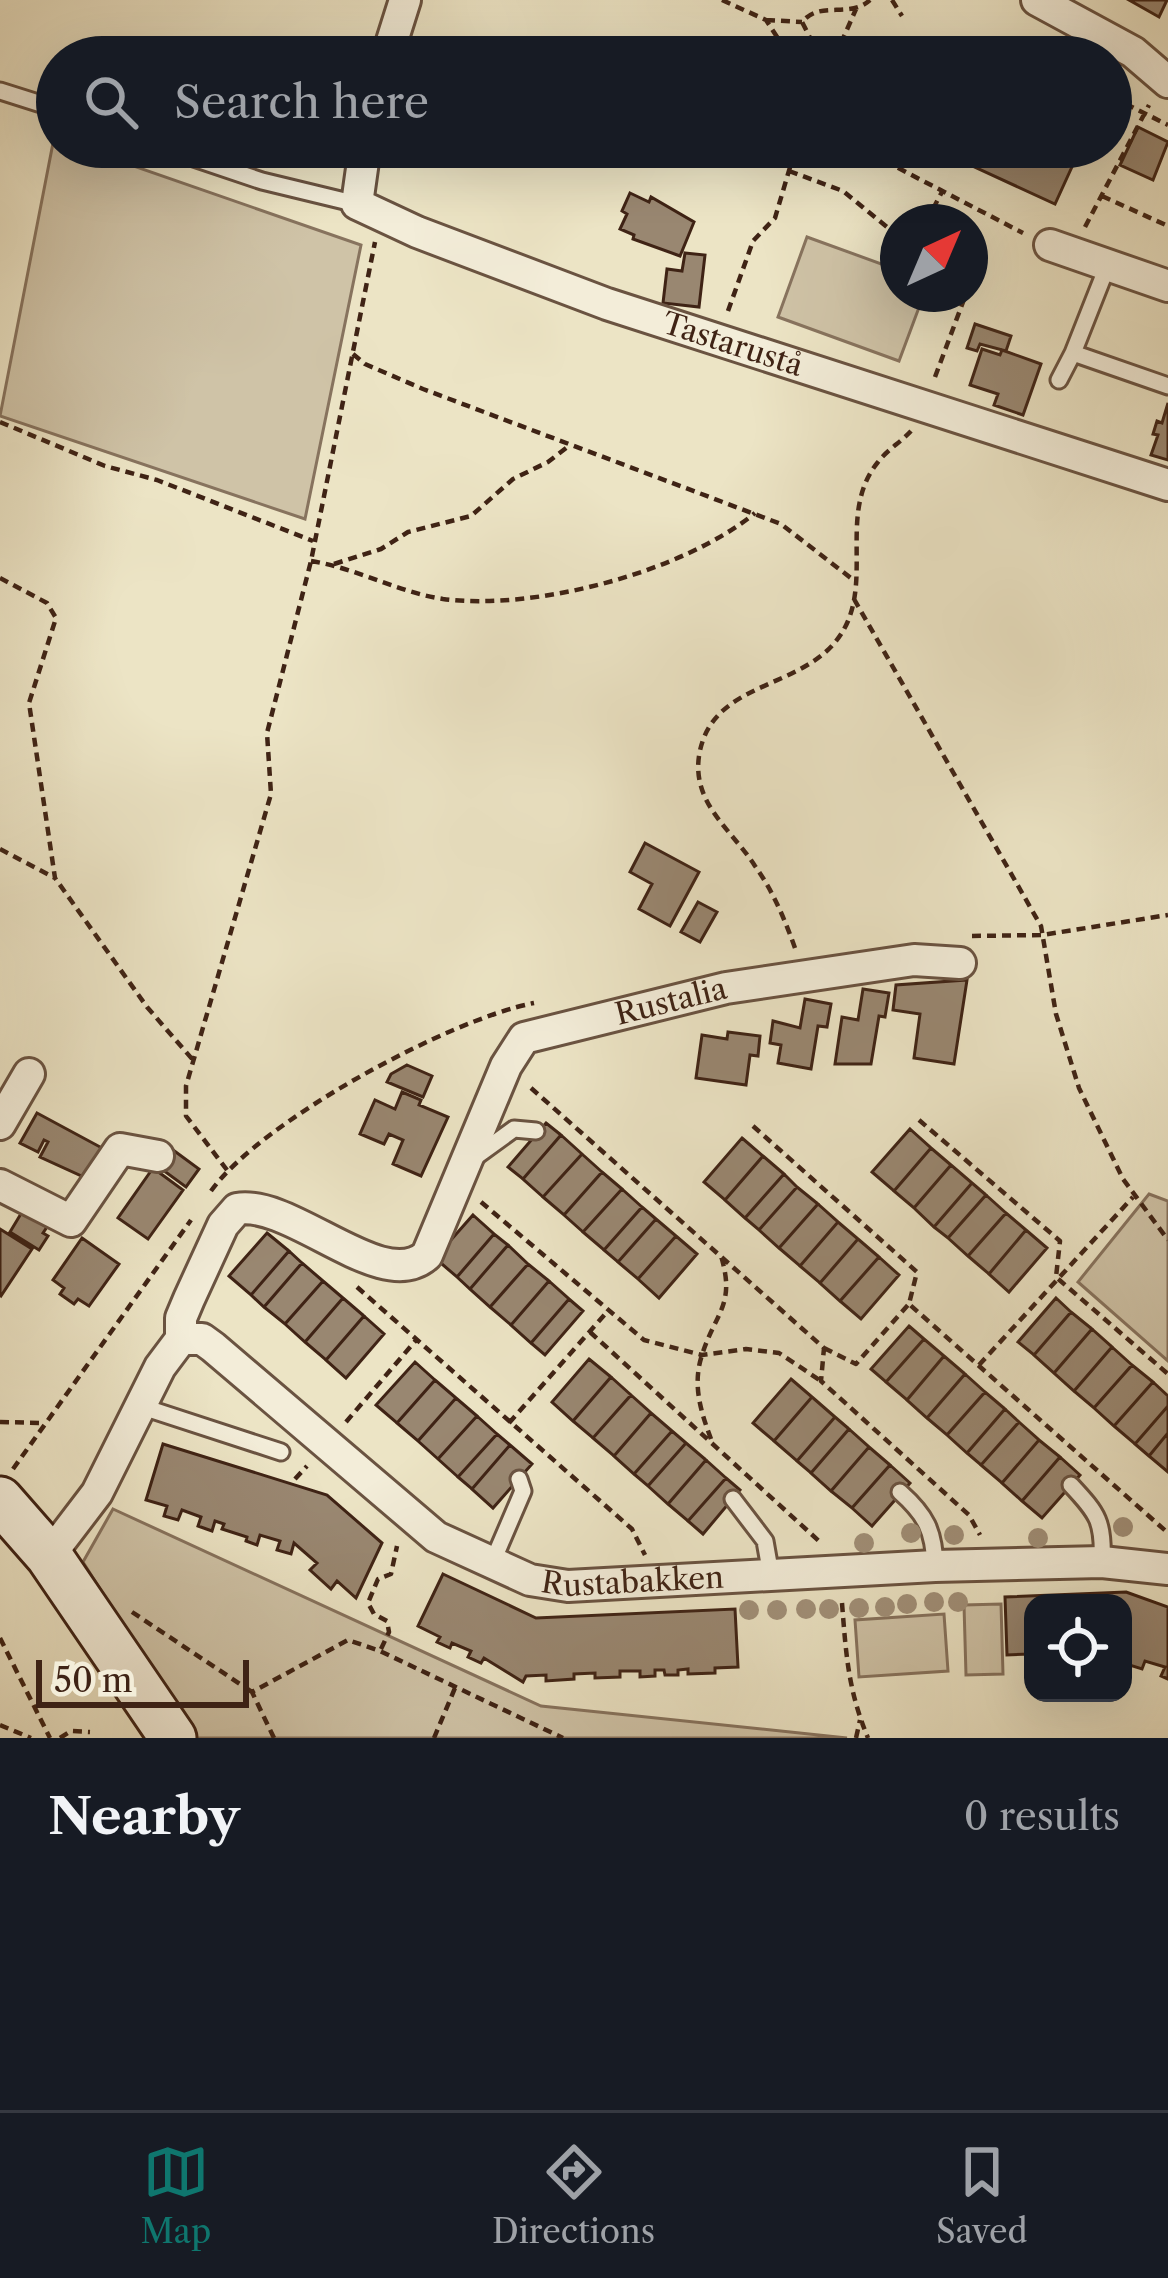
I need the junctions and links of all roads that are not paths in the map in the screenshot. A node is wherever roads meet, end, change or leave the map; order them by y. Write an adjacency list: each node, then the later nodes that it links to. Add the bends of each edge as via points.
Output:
1 (405, 0): 3 (street)
2 (1037, 0): 4 (street)
3 (394, 36)
4 (1103, 36)
5 (1132, 51): 6 (street)
6 (1168, 82)
7 (0, 91): 8 (lane)
8 (36, 103)
9 (222, 168): 11 (lane)
10 (366, 168): 11 (street)
11 (369, 210): 18 (street, Tastarustå, via 586,296)
12 (1050, 245): 13 (street)
13 (1107, 267): 14 (street); 15 (lane)
14 (1168, 286)
15 (1072, 353): 16 (lane); 17 (lane)
16 (1059, 380)
17 (1168, 386)
18 (1168, 485)
19 (960, 963): 24 (street, Rustalia, via 914,960 725,988 536,1031 516,1045)
20 (29, 1074): 21 (street)
21 (0, 1124)
22 (536, 1130): 24 (lane, via 514,1129)
23 (158, 1156): 25 (street, via 120,1149 71,1221)
24 (462, 1173): 26 (street, via 427,1255 396,1267 267,1210 237,1209 188,1299)
25 (0, 1185)
26 (181, 1339): 27 (street); 35 (street, Rustabakken, via 213,1347 436,1537)
27 (140, 1406): 28 (lane); 34 (street, via 98,1493)
28 (281, 1452)
29 (519, 1479): 35 (lane, via 523,1491)
30 (1071, 1485): 36 (lane, via 1096,1513)
31 (900, 1492): 37 (lane, via 928,1522)
32 (733, 1499): 39 (lane, via 765,1541)
33 (0, 1500): 34 (street)
34 (49, 1556): 40 (street)
35 (493, 1562): 39 (street, Rustabakken, via 551,1585)
36 (1102, 1562): 37 (street, Rustabakken); 38 (street, Rustabakken)
37 (935, 1565): 39 (street, Rustabakken)
38 (1168, 1569)
39 (771, 1575)
40 (173, 1738)

